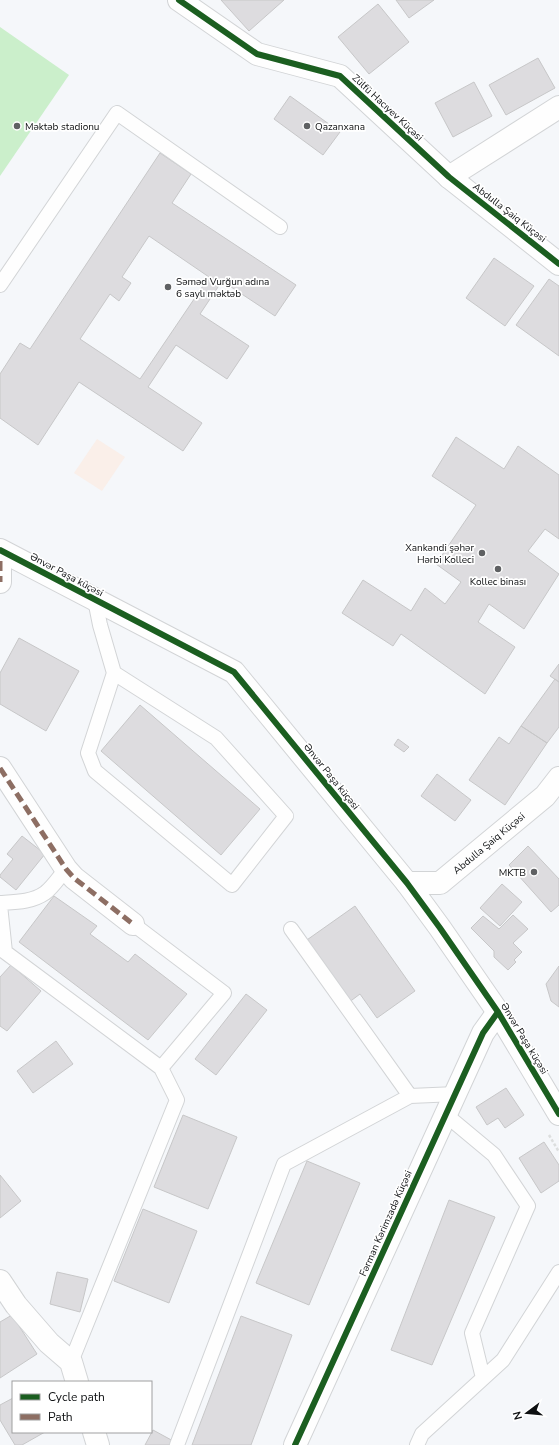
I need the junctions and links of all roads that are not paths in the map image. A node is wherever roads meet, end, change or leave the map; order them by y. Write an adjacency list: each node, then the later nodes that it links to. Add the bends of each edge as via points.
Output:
1 (179, 0): 3 (street, Zülfü Hacıyev Küçəsi, via 257,54 340,76)
2 (559, 107): 3 (street)
3 (449, 177): 5 (street, Abdulla Şaiq Küçəsi)
4 (280, 227): 6 (lane, via 117,112)
5 (559, 264)
6 (0, 285)
7 (0, 550): 10 (street, Ənvər Paşa küçəsi)
8 (0, 560): 9 (street)
9 (0, 582)
10 (94, 600): 11 (lane); 16 (street, Ənvər Paşa küçəsi, via 234,672)
11 (114, 673): 11 (lane, via 216,738 286,816 232,885 96,771 88,753)
12 (0, 768): 15 (street)
13 (559, 778): 14 (street, Abdulla Şaiq Küçəsi)
14 (552, 796): 16 (street, Abdulla Şaiq Küçəsi, via 440,883)
15 (66, 869): 17 (lane, via 46,892 37,897); 18 (street)
16 (407, 883): 20 (street, Ənvər Paşa küçəsi)
17 (0, 904): 21 (lane, via 5,952)
18 (133, 924): 21 (lane, via 224,993)
19 (291, 929): 23 (lane)
20 (498, 1012): 22 (street, Fərman Kərimzadə Küçəsi, via 483,1033); 24 (street, Ənvər Paşa küçəsi)
21 (161, 1068): 28 (lane, via 177,1100)
22 (456, 1094): 23 (lane); 25 (street, Fərman Kərimzadə Küçəsi)
23 (410, 1096): 32 (lane, via 284,1164)
24 (559, 1114)
25 (446, 1115): 29 (lane, via 494,1155 528,1206 472,1333); 33 (street, Fərman Kərimzadə Küçəsi)
26 (559, 1272): 29 (lane, via 503,1360)
27 (0, 1281): 28 (street, via 21,1311)
28 (74, 1372)
29 (483, 1378): 34 (lane, via 422,1434)
30 (94, 1433): 31 (street)
31 (98, 1445)
32 (177, 1445)
33 (295, 1445)
34 (417, 1445)

